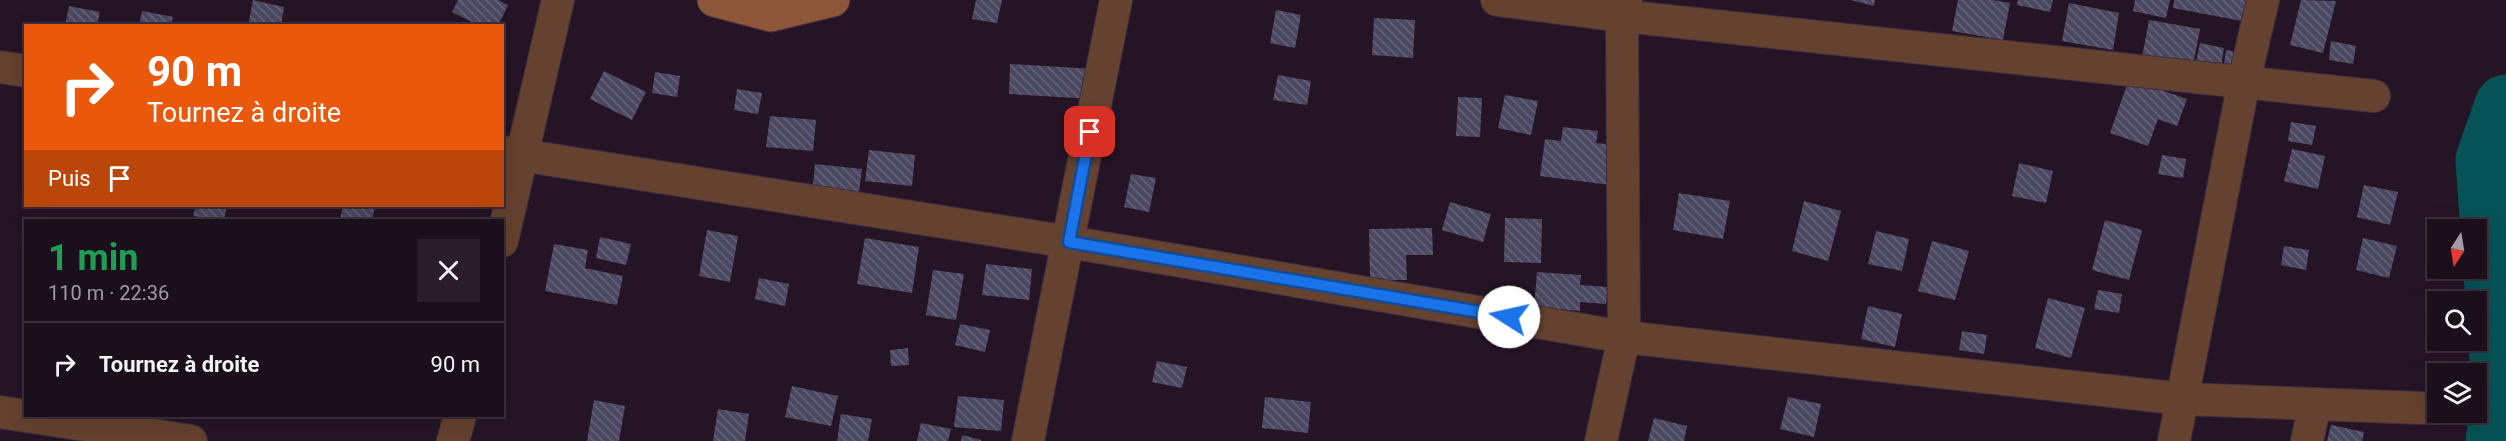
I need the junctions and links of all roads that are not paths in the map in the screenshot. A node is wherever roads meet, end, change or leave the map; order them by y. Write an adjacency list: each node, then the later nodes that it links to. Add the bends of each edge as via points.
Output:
1 (558, 0): 12 (street)
2 (714, 0): 3 (street, via 771,15)
3 (833, 0)
4 (1116, 0): 14 (street)
5 (1497, 0): 7 (street)
6 (2263, 0): 10 (street)
7 (1624, 8): 10 (street); 15 (street)
8 (0, 67): 9 (street)
9 (24, 71)
10 (2244, 81): 11 (street); 16 (street)
11 (2373, 96)
12 (513, 153): 13 (street); 14 (street)
13 (504, 225)
14 (1069, 242): 15 (street); 25 (street)
15 (1624, 337): 16 (street); 26 (street)
16 (2183, 399): 17 (street); 27 (street)
17 (2314, 404): 18 (street); 28 (street)
18 (2421, 408)
19 (0, 412): 20 (street)
20 (24, 416)
21 (33, 417): 23 (street)
22 (460, 417): 24 (street)
23 (191, 441)
24 (453, 441)
25 (1028, 441)
26 (1601, 441)
27 (2174, 441)
28 (2307, 441)

